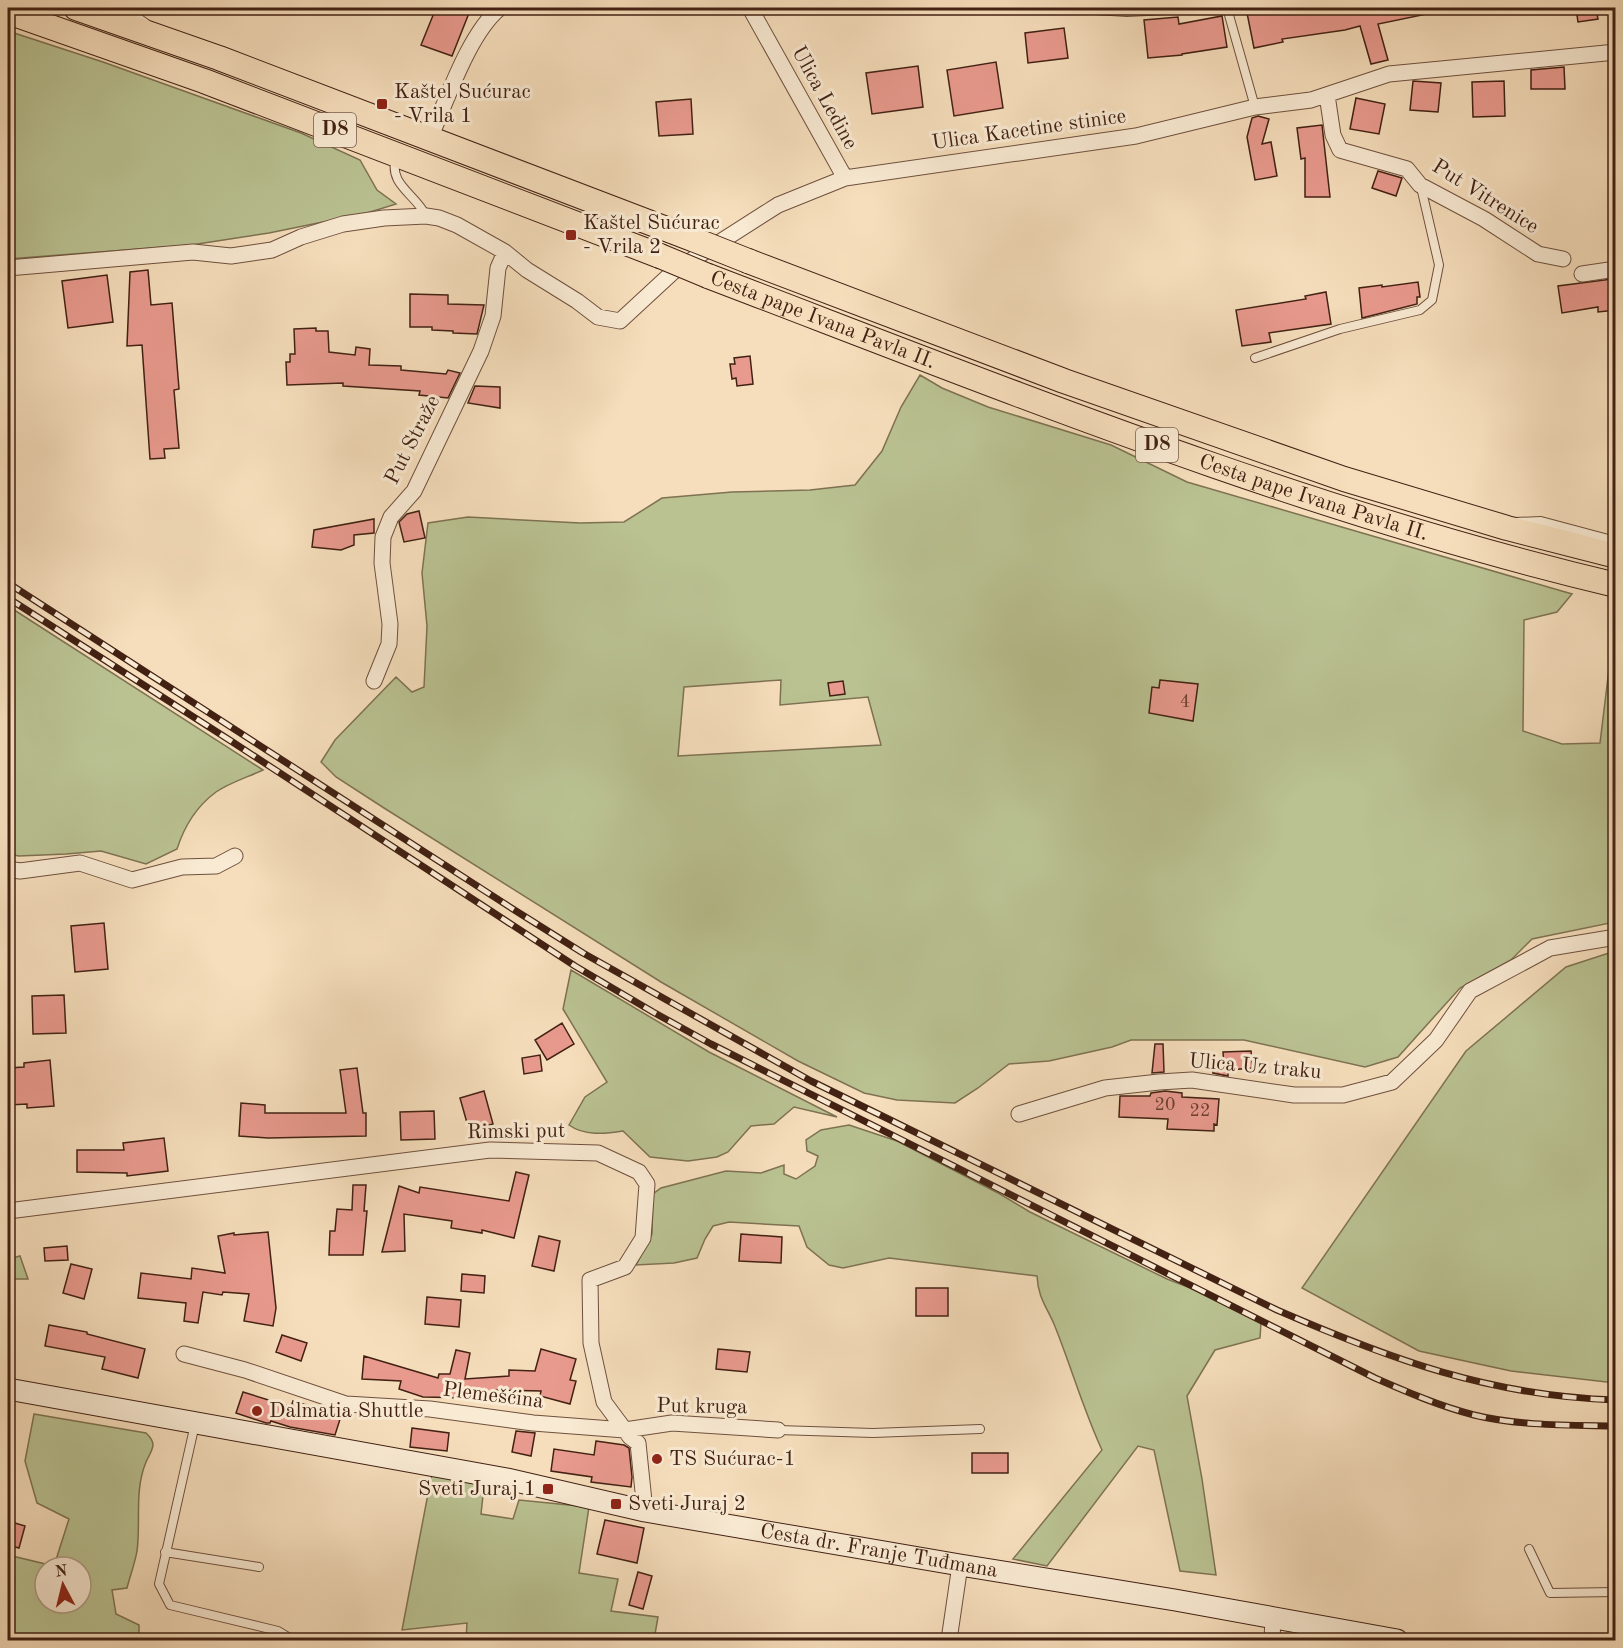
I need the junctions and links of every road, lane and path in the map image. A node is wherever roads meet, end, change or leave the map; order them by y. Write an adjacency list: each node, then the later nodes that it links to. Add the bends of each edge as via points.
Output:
1 (76, 8): 9 (main road, Cesta pape Ivana Pavla II. / D8)
2 (124, 8): 9 (lane)
3 (500, 8): 13 (street, via 490,16 473,43)
4 (750, 8): 15 (street, Ulica Ledine)
5 (1063, 8): 6 (lane, via 1127,12)
6 (1206, 8)
7 (1227, 8): 12 (lane)
8 (8, 12): 14 (main road, Cesta pape Ivana Pavla II. / D8)
9 (161, 37): 13 (main road, Cesta pape Ivana Pavla II. / D8)
10 (1616, 52): 11 (street, Ulica Kacetine stinice, via 1389,74)
11 (1327, 95): 12 (street, Ulica Kacetine stinice); 16 (street, Put Vitrenice, via 1333,135 1340,150 1407,169)
12 (1256, 107): 15 (street, Ulica Kacetine stinice, via 1136,136)
13 (430, 138): 24 (main road, Cesta pape Ivana Pavla II. / D8, bridge, via 1064,381 1344,479)
14 (397, 154): 17 (lane, via 393,167 396,179 421,205); 27 (main road, Cesta pape Ivana Pavla II. / D8, bridge, via 1046,405 1231,472 1455,544)
15 (845, 178): 18 (street, Ulica Kacetine stinice, via 778,205 673,272 620,321 598,317)
16 (1420, 186): 19 (street, Put Vitrenice, via 1484,219 1538,254); 23 (lane, via 1439,265 1432,300 1420,310 1340,329)
17 (426, 216): 18 (street, via 457,225); 20 (street, via 343,224 272,250 231,256 193,252)
18 (505, 252): 28 (street, Put Straže, via 498,268 493,316 481,351 414,491 391,517 382,537 389,644)
19 (1563, 259)
20 (8, 268)
21 (1616, 269): 22 (street)
22 (1582, 274)
23 (1255, 358)
24 (1497, 525): 25 (lane, via 1541,521); 26 (main road, Cesta pape Ivana Pavla II. / D8)
25 (1616, 541)
26 (1616, 556)
27 (1616, 585)
28 (374, 681)
29 (235, 856): 30 (street, via 216,866 182,867 132,880 81,863)
30 (8, 870)
31 (1616, 937): 32 (street, Ulica Uz traku, via 1550,948 1470,991 1436,1040 1392,1082 1343,1095 1303,1095 1192,1080 1159,1082 1105,1088)
32 (1019, 1114)
33 (8, 1211): 38 (street, Rimski put, via 490,1150 598,1152 639,1172 647,1184 643,1238 625,1267 590,1280 591,1343 604,1402)
34 (184, 1354): 38 (street, Plemešćina, via 346,1404)
35 (8, 1389): 36 (main road, Cesta dr. Franje Tuđmana)
36 (195, 1422): 40 (main road, Cesta dr. Franje Tuđmana, via 507,1479); 42 (lane)
37 (980, 1429): 39 (lane, via 873,1433)
38 (625, 1430): 39 (street, Put kruga, via 672,1423); 40 (street, Rimski put, via 638,1443)
39 (778, 1430)
40 (645, 1511): 43 (main road, Cesta dr. Franje Tuđmana)
41 (1529, 1549): 45 (lane, via 1550,1593)
42 (165, 1552): 44 (lane); 47 (lane, via 159,1584 170,1605 278,1631)
43 (960, 1565): 46 (main road, Cesta dr. Franje Tuđmana); 48 (street)
44 (259, 1567)
45 (1616, 1592)
46 (1273, 1617): 49 (street); 50 (main road, Cesta dr. Franje Tuđmana)
47 (293, 1641)
48 (949, 1641)
49 (1272, 1641)
50 (1397, 1641)

